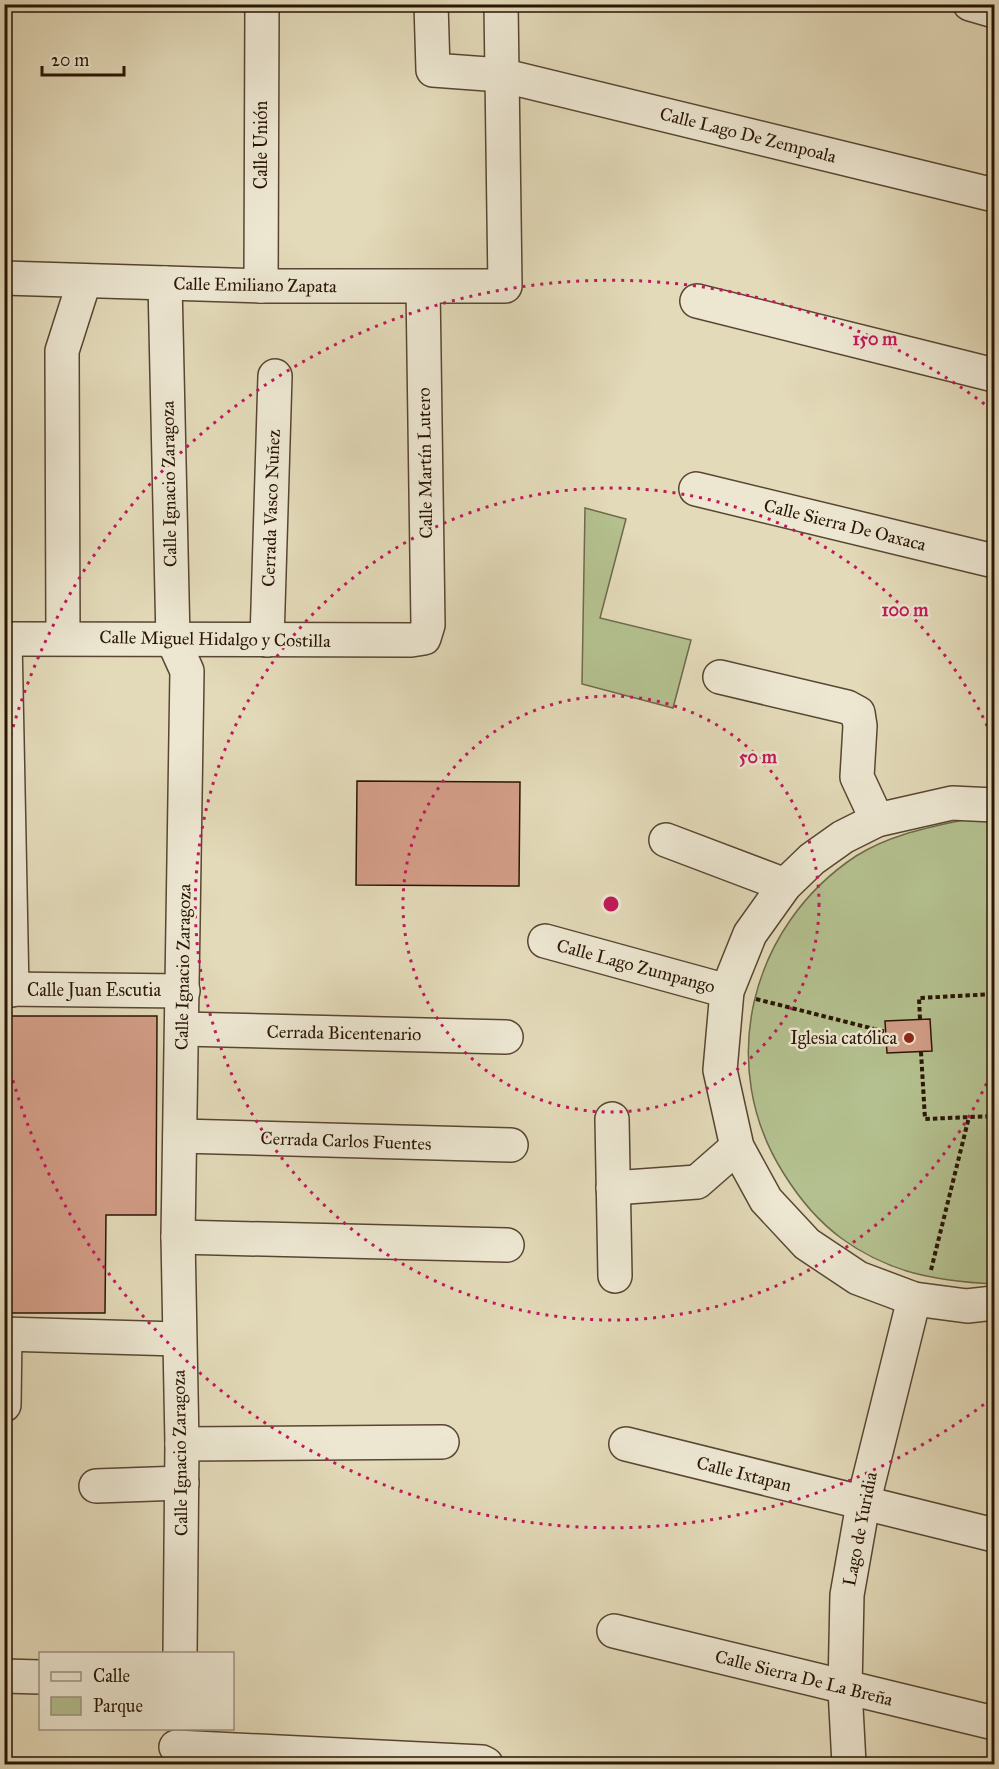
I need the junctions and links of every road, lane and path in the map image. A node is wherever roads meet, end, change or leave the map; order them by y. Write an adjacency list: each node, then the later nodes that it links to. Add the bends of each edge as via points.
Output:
1 (262, 4): 11 (street, Calle Unión)
2 (430, 4): 6 (street, Calle Lago De Zempoala, via 433,70)
3 (501, 4): 6 (street)
4 (970, 4): 5 (street)
5 (994, 11)
6 (501, 75): 7 (street, Calle Lago De Zempoala); 12 (street, Calle Emiliano Zapata, via 505,286)
7 (994, 195)
8 (4, 278): 9 (street, Calle Emiliano Zapata)
9 (84, 282): 10 (street, Calle Emiliano Zapata); 18 (street, via 62,351)
10 (165, 283): 11 (street, Calle Emiliano Zapata); 21 (street, Calle Ignacio Zaragoza)
11 (261, 286): 12 (street, Calle Emiliano Zapata)
12 (423, 288): 19 (street, Calle Martín Lutero, via 428,625)
13 (697, 301): 14 (street)
14 (994, 375)
15 (275, 376): 22 (street, Cerrada Vasco Nuñez)
16 (696, 489): 17 (street, Calle Sierra De Oaxaca)
17 (994, 561)
18 (63, 637): 20 (street, Calle Miguel Hidalgo y Costilla); 21 (street, Calle Miguel Hidalgo y Costilla)
19 (424, 638): 22 (street, Calle Miguel Hidalgo y Costilla)
20 (5, 639): 29 (street)
21 (172, 640): 22 (street, Calle Miguel Hidalgo y Costilla); 30 (street, Calle Ignacio Zaragoza, via 186,671)
22 (267, 640)
23 (720, 677): 25 (street, via 848,707 858,713 857,777)
24 (994, 805): 25 (street, via 952,802)
25 (877, 820): 27 (street, via 828,848)
26 (666, 840): 27 (street)
27 (785, 885): 31 (street, via 750,934)
28 (545, 941): 31 (street, Calle Lago Zumpango)
29 (8, 990): 30 (street, Calle Juan Escutia)
30 (183, 991): 34 (street, Calle Ignacio Zaragoza)
31 (727, 991): 35 (path); 43 (street, via 720,1070)
32 (994, 994): 33 (path, via 919,998)
33 (920, 1019)
34 (182, 1029): 36 (street, Cerrada Bicentenario); 41 (street, Calle Ignacio Zaragoza)
35 (886, 1032)
36 (506, 1037)
37 (921, 1052): 39 (path, via 925,1119)
38 (994, 1116): 39 (path)
39 (969, 1117): 48 (path)
40 (612, 1119): 44 (street)
41 (180, 1136): 42 (street, Cerrada Carlos Fuentes); 45 (street, Calle Ignacio Zaragoza)
42 (512, 1145)
43 (737, 1147): 44 (street, via 697,1182); 48 (street, via 766,1200 807,1244 858,1278)
44 (613, 1188): 47 (street)
45 (178, 1237): 46 (street); 51 (street, Calle Ignacio Zaragoza)
46 (507, 1245)
47 (615, 1276)
48 (919, 1300): 49 (street, via 967,1306); 58 (street, Lago de Yuridia)
49 (994, 1304)
50 (5, 1334): 51 (street); 52 (street)
51 (178, 1339): 54 (street, Calle Ignacio Zaragoza)
52 (4, 1405)
53 (442, 1442): 54 (street)
54 (182, 1444): 56 (street, Calle Ignacio Zaragoza)
55 (626, 1444): 58 (street, Calle Ixtapan)
56 (182, 1483): 57 (street); 61 (street, Calle Ignacio Zaragoza)
57 (96, 1486)
58 (862, 1504): 59 (street, Calle Ixtapan); 64 (street, Lago de Yuridia, via 847,1595)
59 (994, 1535)
60 (614, 1631): 64 (street, Calle Sierra De La Breña)
61 (180, 1652)
62 (4, 1676): 63 (street)
63 (39, 1677)
64 (845, 1689): 65 (street, Calle Sierra De La Breña); 68 (street, Lago de Yuridia)
65 (994, 1723)
66 (176, 1747): 67 (street)
67 (484, 1763)
68 (849, 1764)

